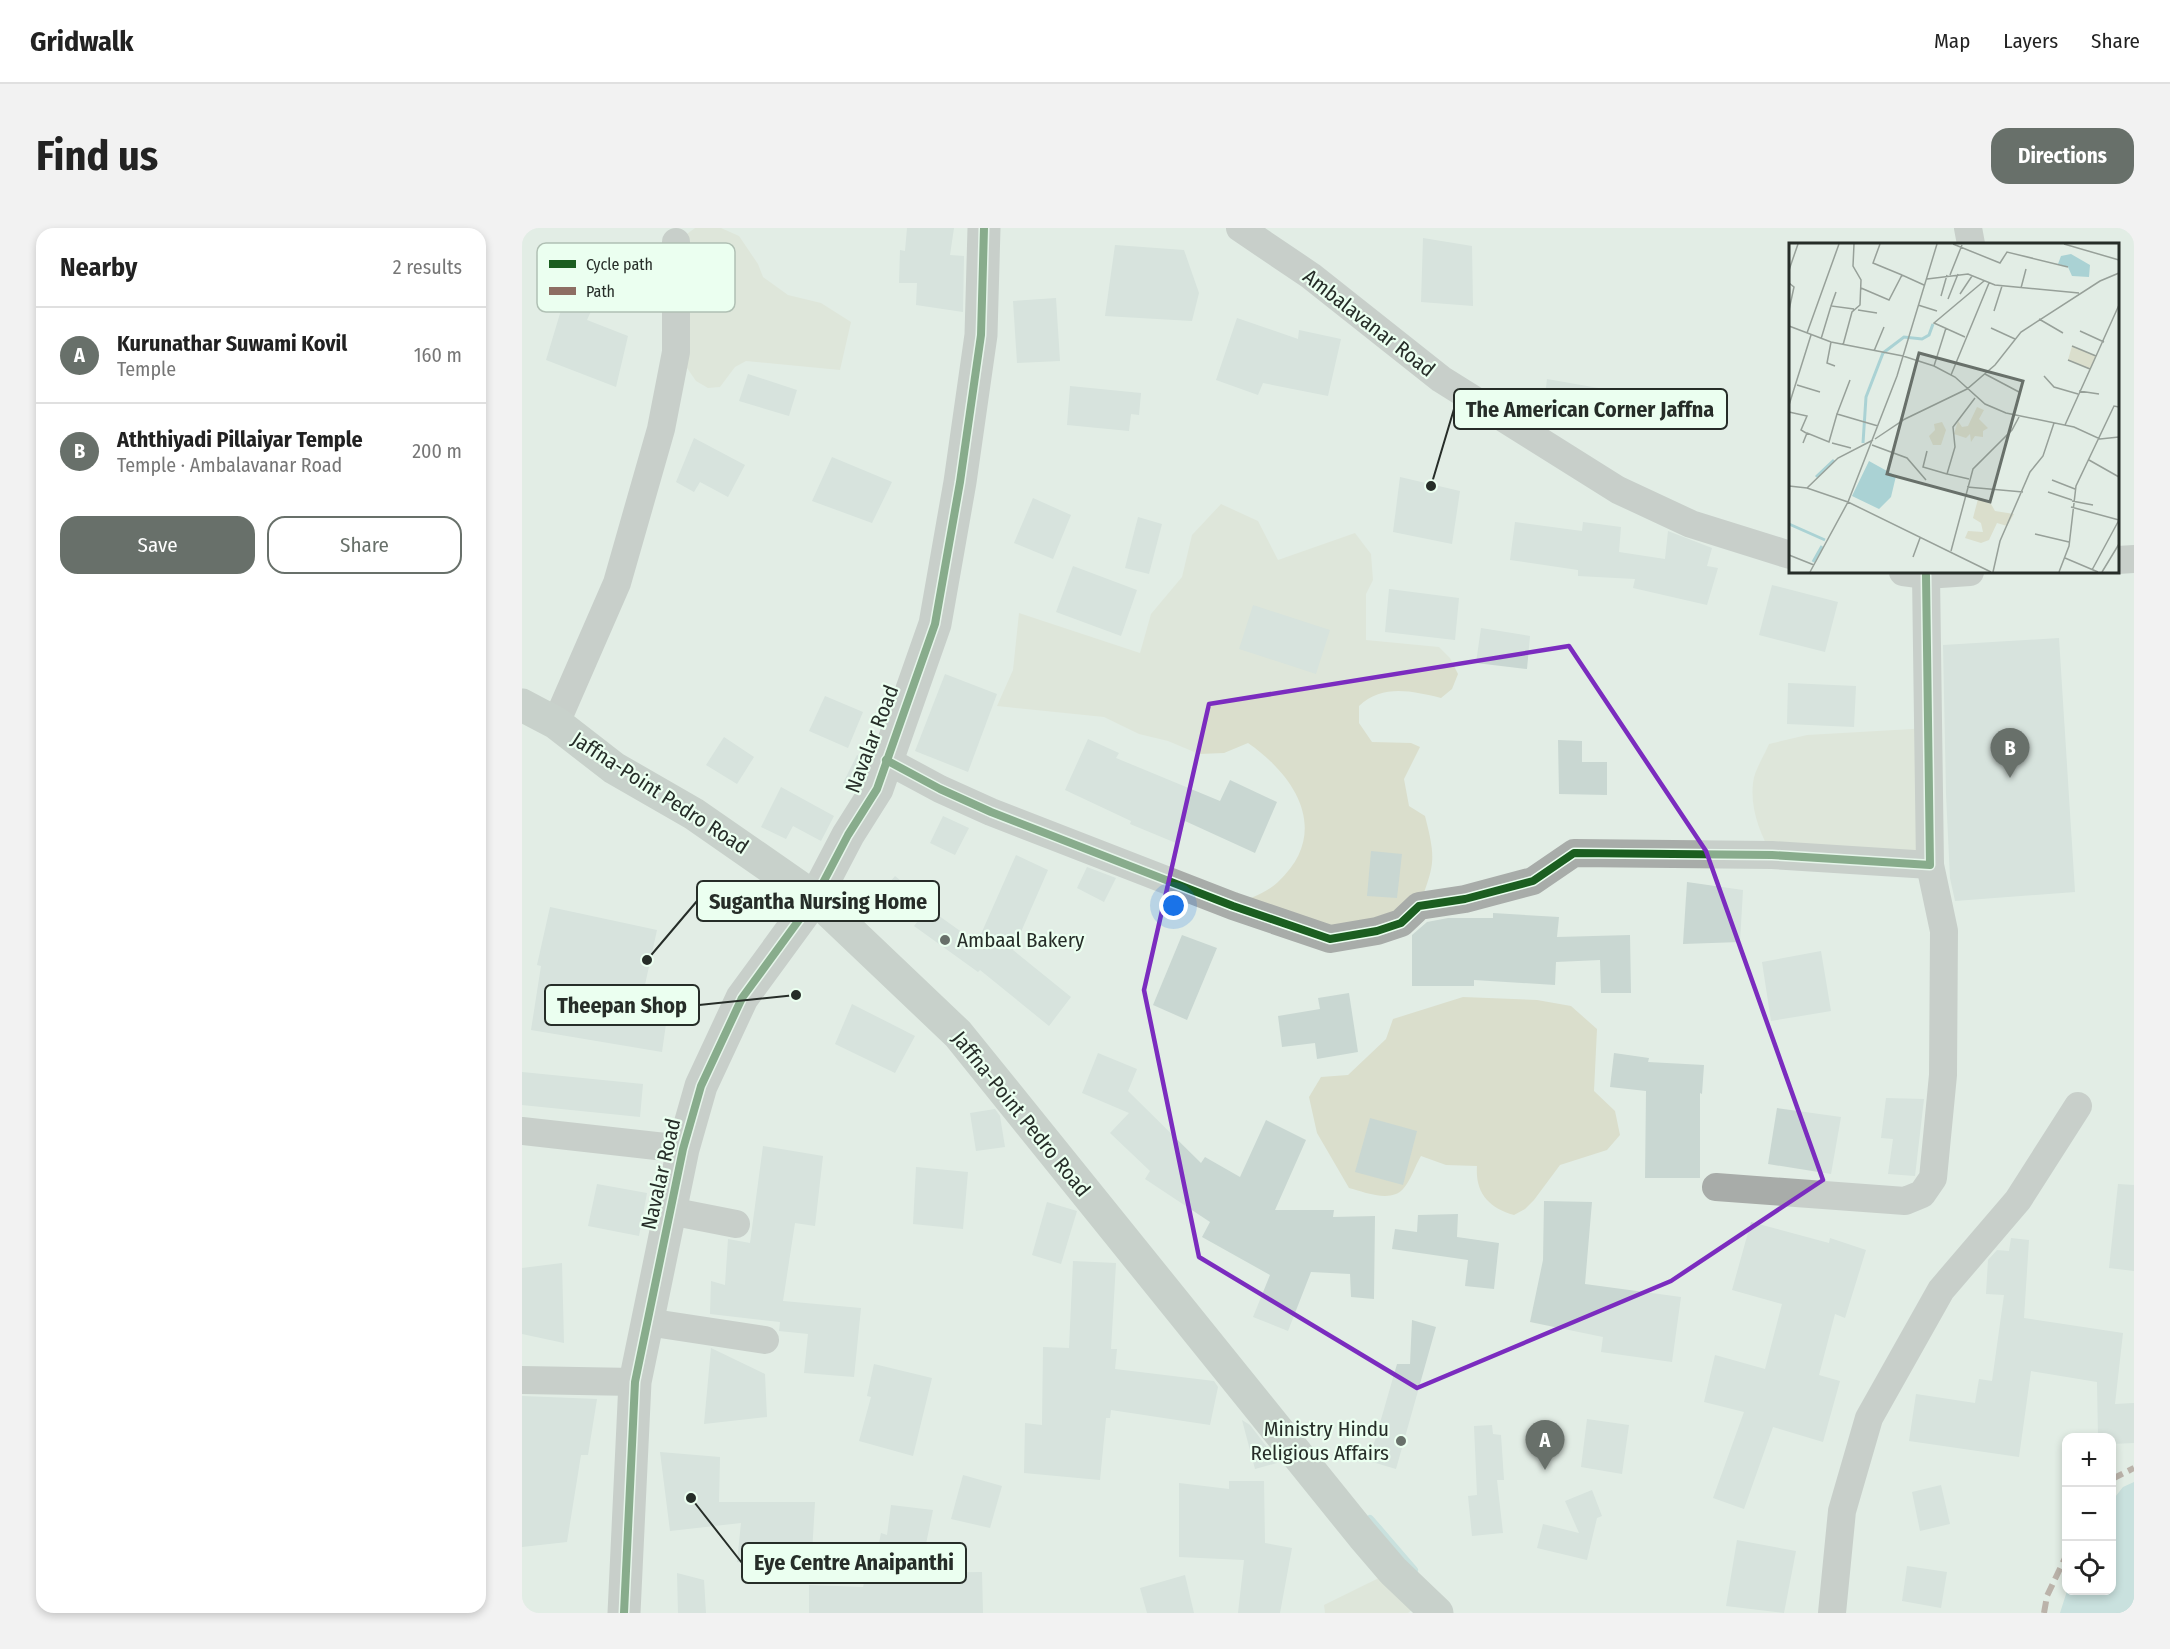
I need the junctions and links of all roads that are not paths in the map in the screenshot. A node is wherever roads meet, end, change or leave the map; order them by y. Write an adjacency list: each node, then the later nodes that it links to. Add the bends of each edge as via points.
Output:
1 (984, 228): 12 (street, Navalar Road, via 981,335 935,624)
2 (1240, 228): 6 (street, Ambalavanar Road, via 1311,276 1441,379 1618,490 1691,524)
3 (1968, 228): 4 (street)
4 (1971, 243)
5 (676, 312): 11 (street, via 676,352 657,447 616,583)
6 (1789, 554)
7 (2134, 559): 8 (street)
8 (2119, 560)
9 (1914, 573): 13 (street)
10 (522, 705): 11 (main road, Jaffna-Point Pedro Road)
11 (556, 723): 14 (main road, Jaffna-Point Pedro Road, via 614,768 694,814)
12 (886, 760): 13 (street, via 991,812 1233,906 1330,939 1401,923 1419,906 1533,882 1574,853 1772,855); 14 (street, Navalar Road, via 877,789)
13 (1930, 865): 18 (street, via 1944,931 1943,1074 1933,1178 1922,1194 1905,1201)
14 (815, 898): 17 (street, Navalar Road, via 742,998 701,1086); 26 (main road, Jaffna-Point Pedro Road, via 958,1034 1363,1536)
15 (2078, 1106): 27 (street, via 2018,1200 1941,1290 1869,1418 1842,1511)
16 (522, 1131): 17 (street)
17 (683, 1149): 19 (street, Navalar Road)
18 (1716, 1187)
19 (670, 1211): 20 (street); 21 (street, Navalar Road)
20 (736, 1224)
21 (647, 1322): 22 (street); 24 (street, Navalar Road)
22 (765, 1340)
23 (522, 1380): 24 (street)
24 (634, 1382): 25 (street, Navalar Road)
25 (624, 1613)
26 (1437, 1613)
27 (1832, 1613)

